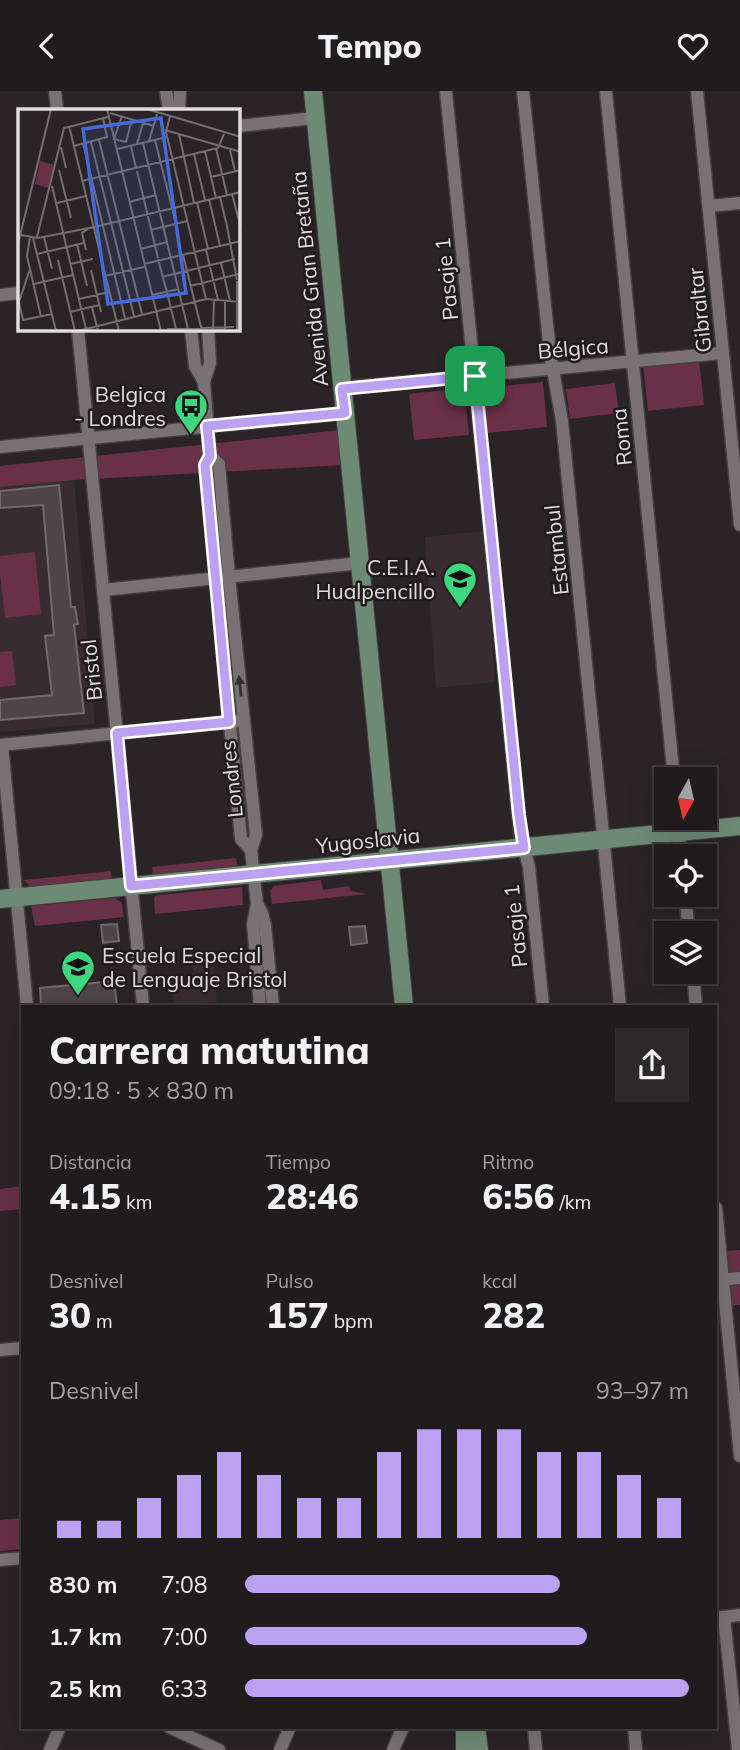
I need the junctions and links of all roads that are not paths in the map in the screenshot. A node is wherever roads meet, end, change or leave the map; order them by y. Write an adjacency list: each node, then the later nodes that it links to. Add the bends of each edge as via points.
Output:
1 (55, 91): 9 (street)
2 (166, 91): 10 (street)
3 (180, 91): 11 (street)
4 (313, 91): 12 (main road, Avenida Gran Bretaña)
5 (446, 91): 24 (street, Pasaje 1)
6 (523, 91): 23 (street, Estambul)
7 (607, 91): 22 (street, Roma)
8 (697, 91): 15 (street, Gibraltar)
9 (57, 109)
10 (170, 109)
11 (179, 109)
12 (316, 118): 13 (street); 26 (main road, Avenida Gran Bretaña)
13 (240, 126)
14 (740, 203): 15 (street)
15 (709, 206): 21 (street, Gibraltar)
16 (18, 293): 17 (street)
17 (0, 295)
18 (78, 331): 30 (street, Bristol)
19 (191, 331): 25 (street, Londres, via 195,366)
20 (208, 331): 25 (street, Londres, via 210,363)
21 (723, 353): 22 (street, Bélgica); 27 (street, Gibraltar)
22 (633, 362): 23 (street, Bélgica); 40 (street, Roma)
23 (554, 369): 24 (street, Bélgica); 44 (street, Estambul)
24 (475, 376): 26 (street, Bélgica); 45 (street, Pasaje 1)
25 (204, 382): 29 (street, Londres)
26 (342, 389): 28 (main road, Avenida Gran Bretaña)
27 (734, 408): 32 (street, Gibraltar)
28 (345, 413): 29 (street); 33 (main road, Avenida Gran Bretaña)
29 (207, 426): 30 (street); 34 (street, Londres, via 210,456 219,464)
30 (88, 438): 31 (street); 35 (street, Bristol)
31 (0, 447)
32 (740, 524)
33 (360, 563): 34 (street); 47 (main road, Avenida Gran Bretaña)
34 (222, 578): 35 (street); 36 (street, Londres, one-way to 34); 37 (street, Londres)
35 (103, 590): 38 (street, Bristol)
36 (244, 720): 37 (street); 46 (street, Londres, via 256,835)
37 (229, 722): 38 (street); 46 (street, Londres, via 241,839)
38 (117, 733): 39 (street); 49 (street, Bristol)
39 (1, 745): 50 (street)
40 (673, 767)
41 (718, 826): 42 (main road, Yugoslavia)
42 (740, 826)
43 (654, 830): 44 (main road, Yugoslavia)
44 (604, 840): 45 (main road, Yugoslavia); 59 (street, Estambul)
45 (524, 848): 47 (main road, Yugoslavia); 58 (street, Pasaje 1)
46 (251, 850): 48 (street, Londres)
47 (390, 861): 48 (main road, Yugoslavia); 57 (main road, Avenida Gran Bretaña)
48 (253, 874): 49 (main road, Yugoslavia); 51 (street, Londres)
49 (131, 886): 50 (main road, Yugoslavia); 54 (street, Bristol)
50 (8, 898): 53 (street)
51 (257, 904): 55 (street, Londres, via 253,924); 56 (street, Londres, via 265,925)
52 (693, 984): 60 (street)
53 (27, 1005)
54 (143, 1005)
55 (260, 1005)
56 (273, 1005)
57 (404, 1005)
58 (543, 1005)
59 (620, 1005)
60 (696, 1005)
61 (717, 1231): 63 (street)
62 (740, 1278): 63 (street)
63 (719, 1280): 66 (street)
64 (21, 1348): 65 (street)
65 (0, 1350)
66 (740, 1456)
67 (21, 1558): 68 (street)
68 (0, 1560)
69 (740, 1615): 70 (street)
70 (720, 1617): 87 (street)
71 (59, 1729): 80 (street)
72 (174, 1729): 79 (street)
73 (289, 1729): 81 (street)
74 (402, 1729): 82 (street)
75 (465, 1729): 83 (main road)
76 (477, 1729): 84 (main road)
77 (534, 1729): 85 (street)
78 (634, 1729): 86 (street)
79 (213, 1749)
80 (50, 1750)
81 (280, 1750)
82 (394, 1750)
83 (466, 1750)
84 (479, 1750)
85 (536, 1750)
86 (636, 1750)
87 (738, 1750)

